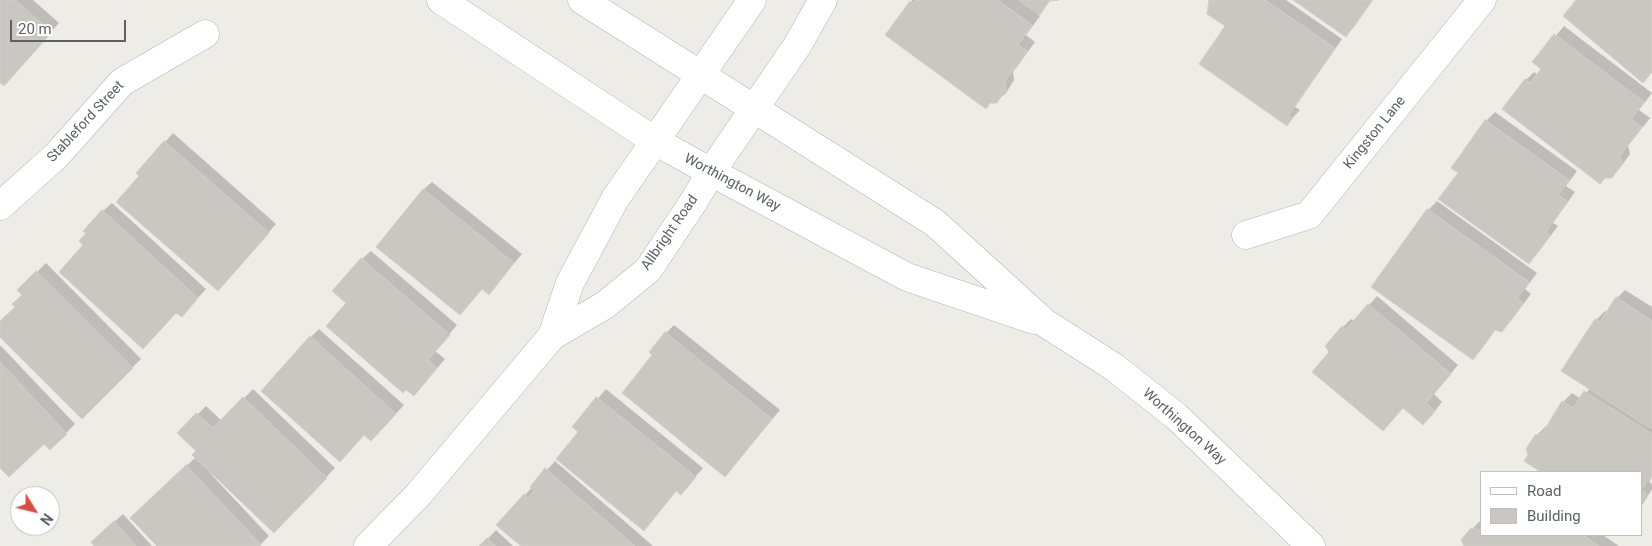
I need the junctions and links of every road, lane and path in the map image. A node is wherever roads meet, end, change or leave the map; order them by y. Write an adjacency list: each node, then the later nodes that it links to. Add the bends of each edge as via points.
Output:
1 (441, 0): 9 (street, Worthington Way)
2 (582, 0): 7 (street, Worthington Way)
3 (752, 0): 7 (street, Allbright Road)
4 (823, 0): 8 (street, Allbright Road)
5 (1482, 0): 12 (street, Kingston Lane, via 1309,215)
6 (205, 34): 11 (street, Stableford Street, via 122,82 56,156)
7 (700, 75): 8 (street, Worthington Way); 9 (street, Allbright Road)
8 (755, 109): 10 (street, Allbright Road); 13 (street, Worthington Way, via 934,223)
9 (655, 141): 10 (street, Worthington Way); 14 (street, Allbright Road, via 615,198 570,283)
10 (711, 172): 13 (street, Worthington Way, via 907,277); 14 (street, Allbright Road, via 648,270 604,305)
11 (0, 206)
12 (1246, 235)
13 (1045, 324): 16 (street, Worthington Way, via 1114,367 1177,417)
14 (552, 336): 15 (street, Allbright Road, via 418,495)
15 (368, 546)
16 (1311, 546)

